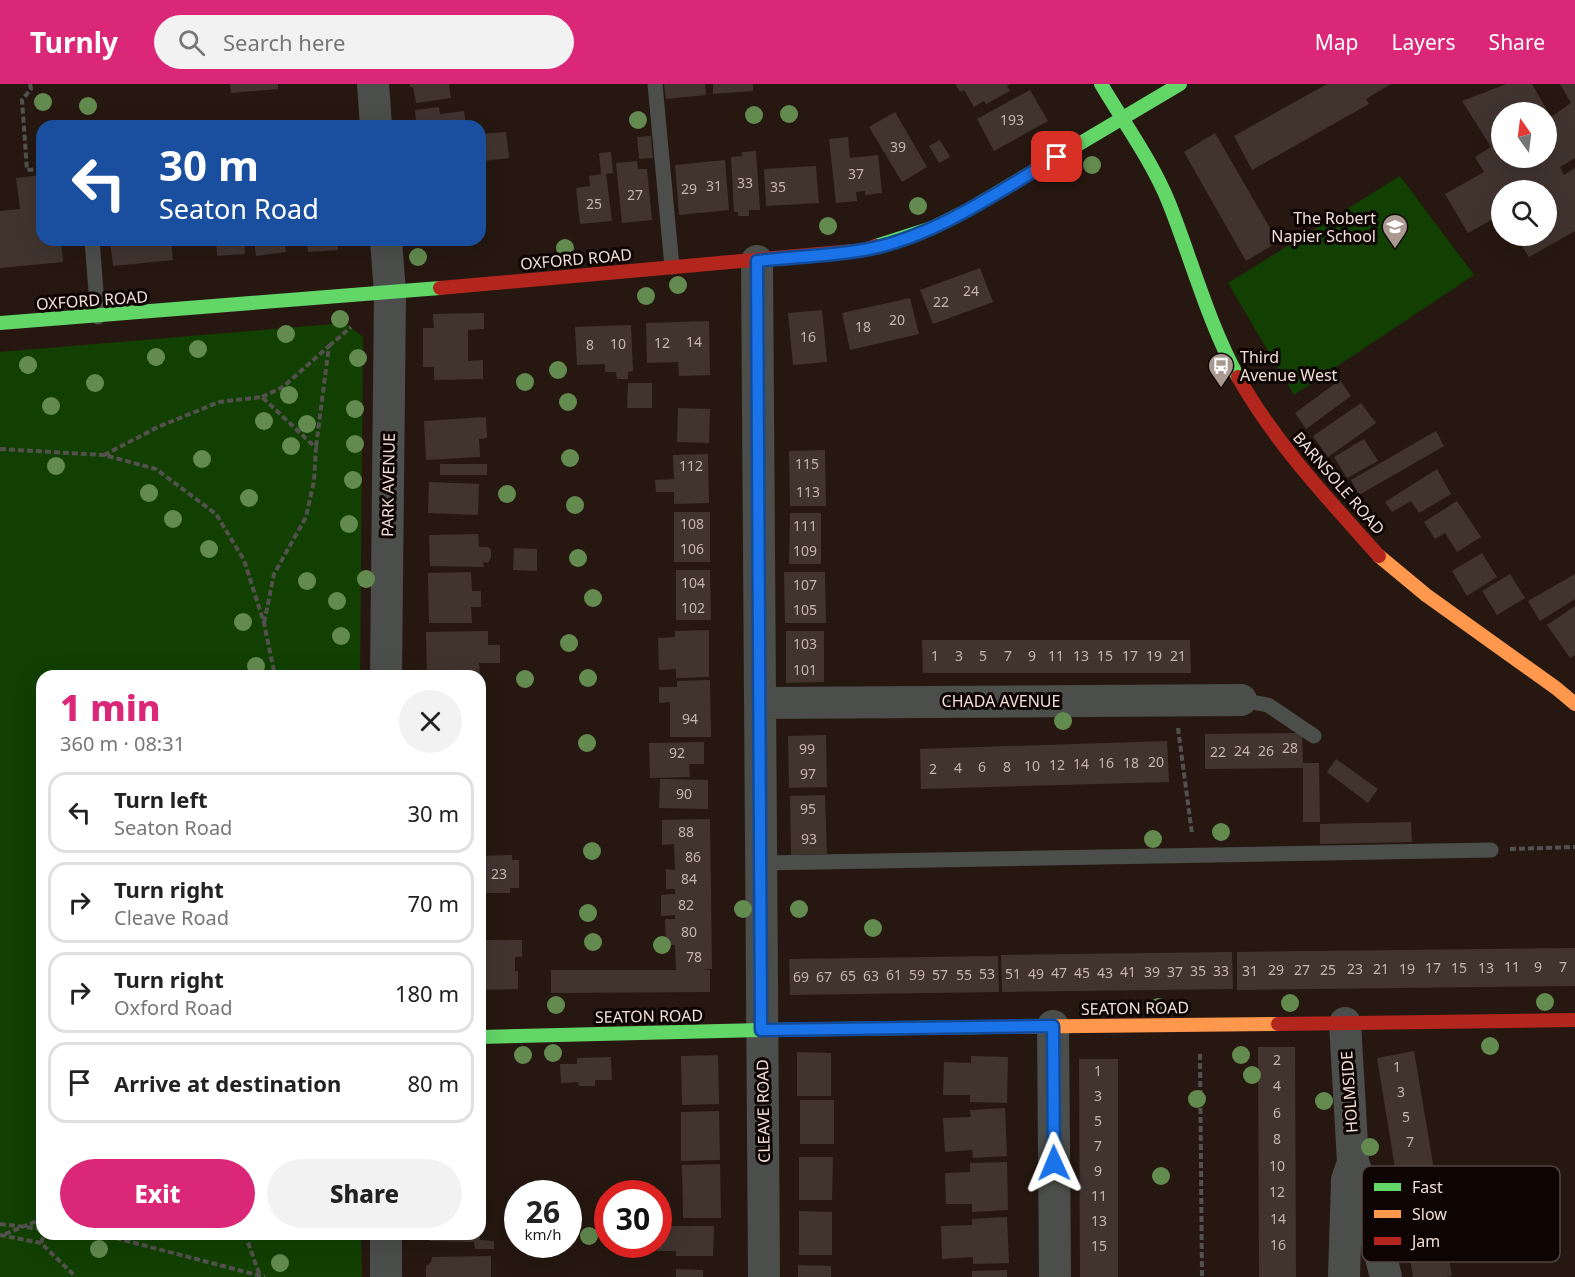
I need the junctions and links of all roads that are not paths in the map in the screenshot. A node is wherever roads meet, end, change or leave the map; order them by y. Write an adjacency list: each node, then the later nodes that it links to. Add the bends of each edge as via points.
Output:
1 (373, 84): 6 (street)
2 (655, 84): 10 (lane)
3 (1101, 84): 5 (street, BARNSOLE ROAD)
4 (1180, 84): 5 (street, OXFORD ROAD)
5 (1122, 118): 9 (street, OXFORD ROAD, via 932,228 864,250); 17 (street, BARNSOLE ROAD, via 1168,201 1233,367 1253,403 1298,465 1387,562)
6 (376, 120)
7 (92, 246): 12 (lane)
8 (386, 246): 11 (street, PARK AVENUE)
9 (757, 261): 10 (street, OXFORD ROAD); 16 (street, CLEAVE ROAD)
10 (672, 267): 11 (street, OXFORD ROAD)
11 (390, 293): 12 (street, OXFORD ROAD); 14 (street, PARK AVENUE)
12 (98, 316): 13 (street, OXFORD ROAD)
13 (0, 324)
14 (386, 670)
15 (1242, 700): 16 (street, CHADA AVENUE); 18 (lane, via 1268,705)
16 (760, 703): 20 (street, CLEAVE ROAD)
17 (1575, 704)
18 (1314, 736)
19 (1491, 850): 20 (lane)
20 (760, 862): 24 (street, CLEAVE ROAD)
21 (1575, 1020): 22 (street, SEATON ROAD)
22 (1344, 1023): 23 (street, SEATON ROAD); 26 (street, HOLMSIDE)
23 (1053, 1026): 24 (street, SEATON ROAD); 32 (street)
24 (761, 1030): 25 (street, SEATON ROAD); 31 (street, CLEAVE ROAD)
25 (486, 1037)
26 (1353, 1162): 27 (street, HOLMSIDE); 33 (street, HOLMSIDE, via 1347,1180)
27 (1362, 1188)
28 (386, 1240): 30 (street)
29 (1382, 1262): 34 (street, HOLMSIDE)
30 (386, 1277)
31 (764, 1277)
32 (1055, 1277)
33 (1344, 1277)
34 (1386, 1277)

